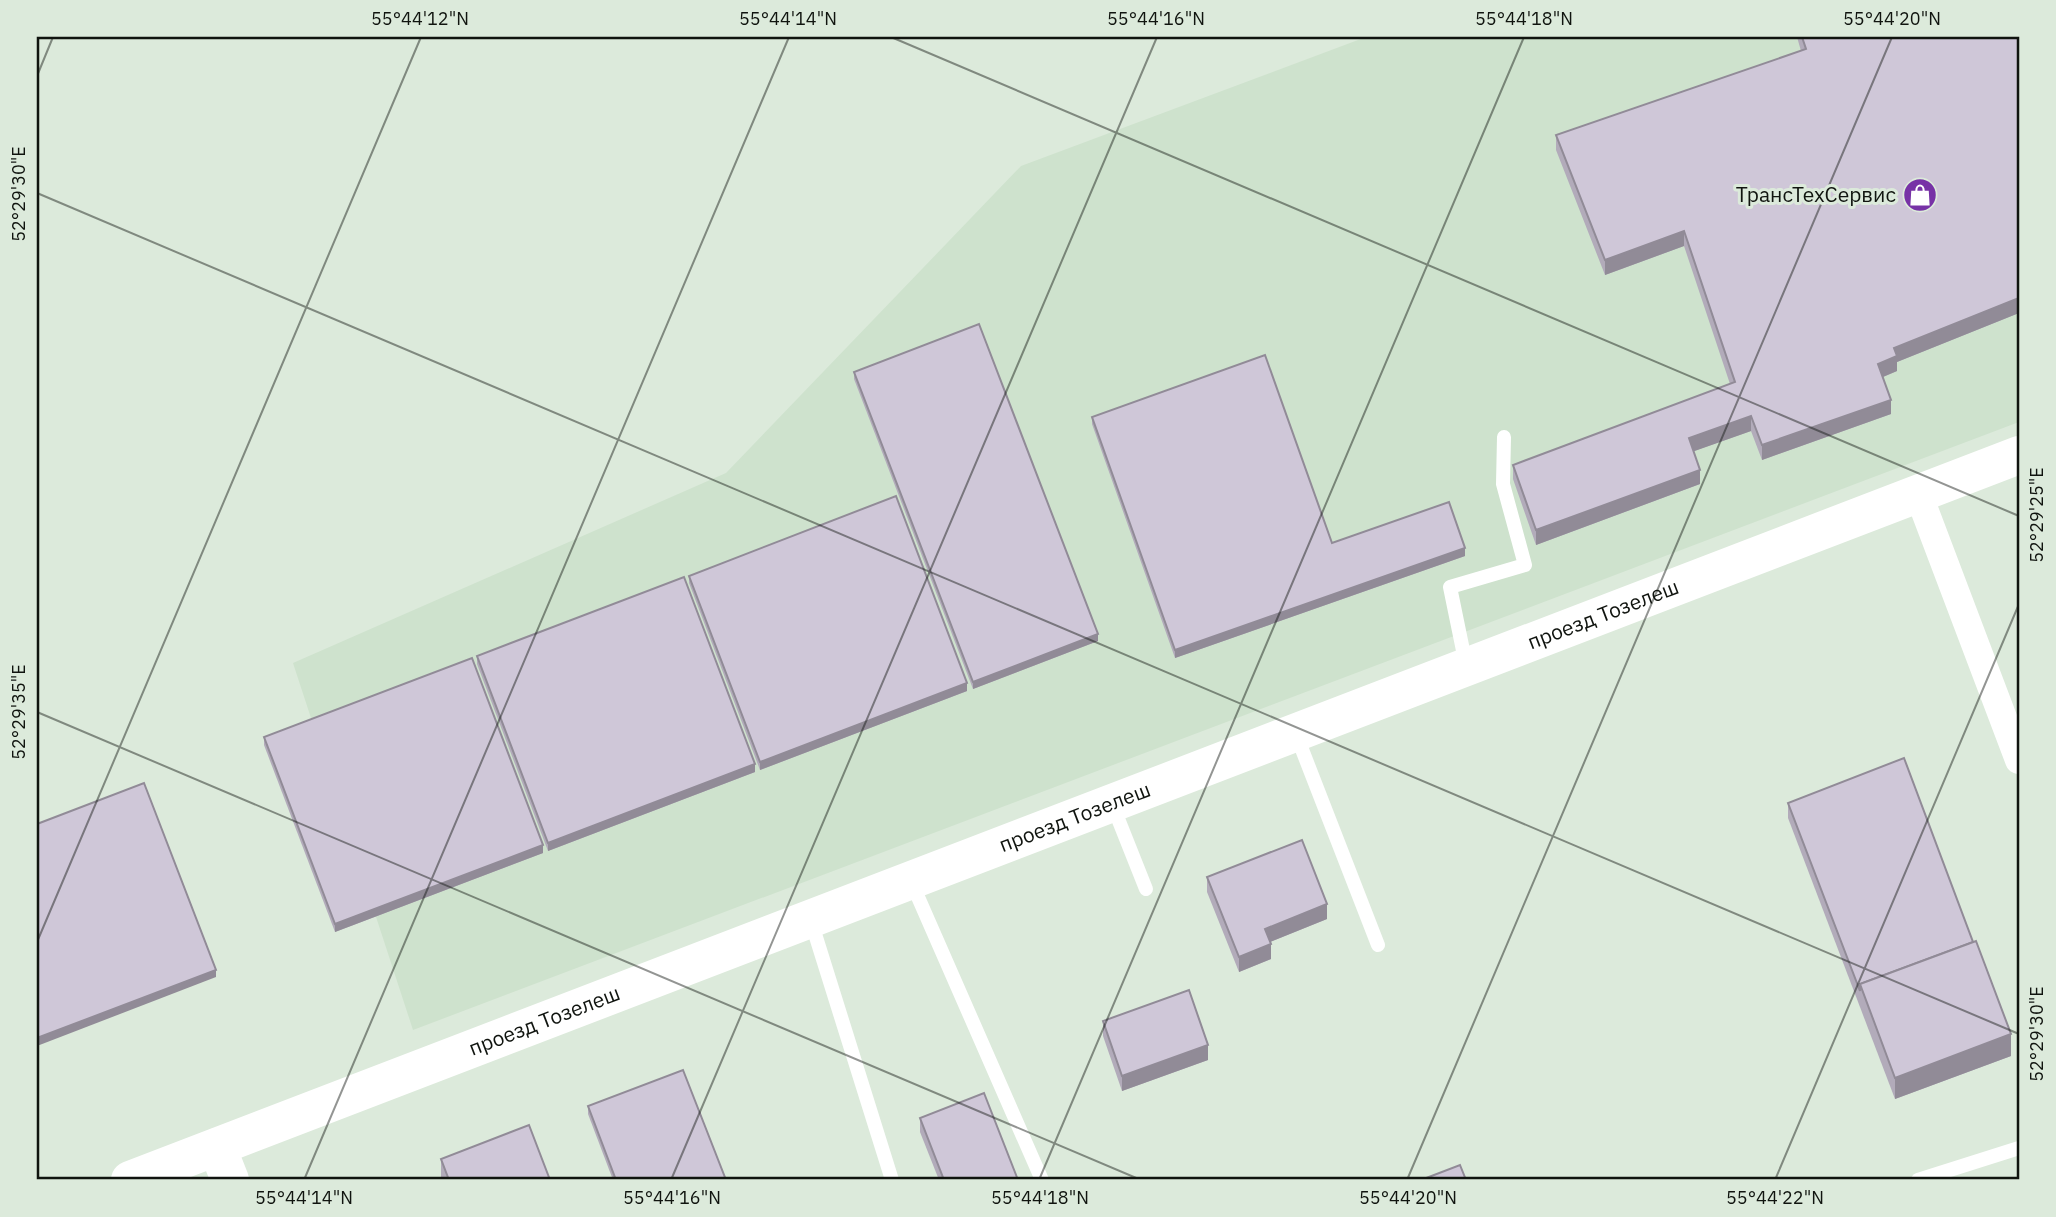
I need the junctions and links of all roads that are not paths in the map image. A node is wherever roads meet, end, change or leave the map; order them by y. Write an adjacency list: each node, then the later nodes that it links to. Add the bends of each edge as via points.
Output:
1 (1504, 437): 4 (lane, via 1503,484 1525,565 1450,587)
2 (2019, 455): 3 (street, проезд Тозелеш)
3 (1918, 493): 4 (street, проезд Тозелеш); 6 (street)
4 (1467, 667): 5 (street, проезд Тозелеш)
5 (1295, 732): 7 (street, проезд Тозелеш); 11 (lane)
6 (2019, 760)
7 (1112, 803): 8 (street, проезд Тозелеш); 9 (lane)
8 (911, 881): 10 (street, проезд Тозелеш); 16 (lane)
9 (1146, 889)
10 (810, 919): 13 (street, проезд Тозелеш); 15 (lane)
11 (1378, 945)
12 (2019, 1148): 17 (lane)
13 (224, 1164): 14 (street, проезд Тозелеш)
14 (130, 1180)
15 (892, 1180)
16 (1042, 1180)
17 (1918, 1180)

